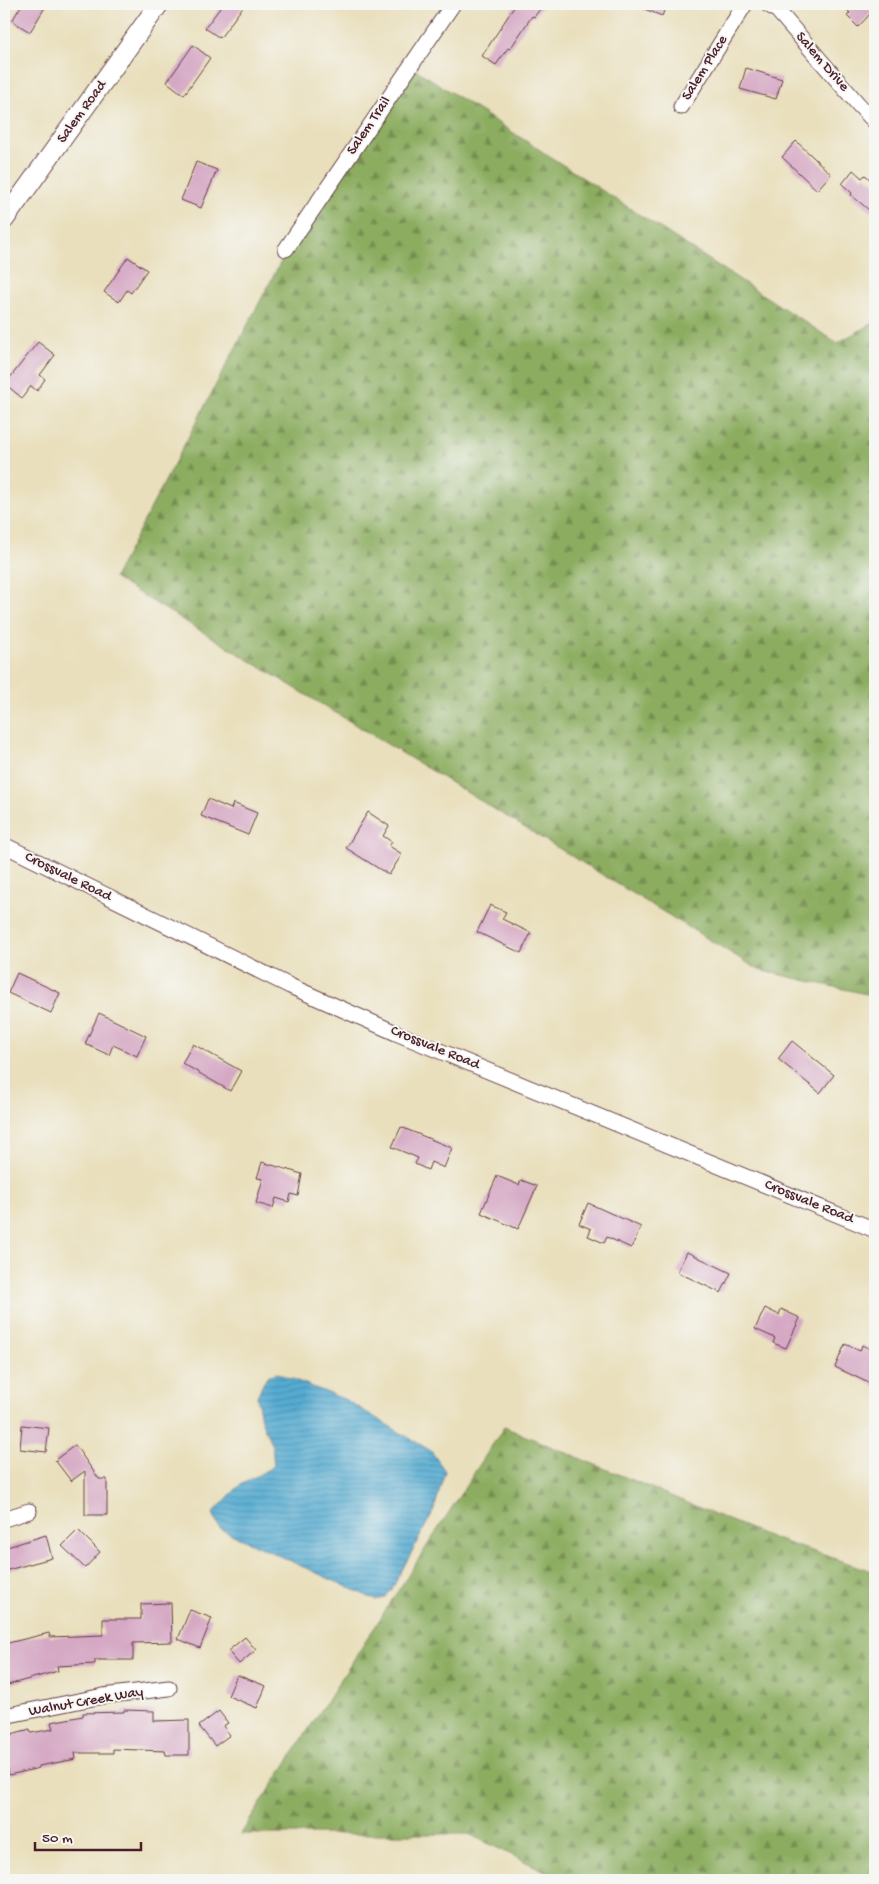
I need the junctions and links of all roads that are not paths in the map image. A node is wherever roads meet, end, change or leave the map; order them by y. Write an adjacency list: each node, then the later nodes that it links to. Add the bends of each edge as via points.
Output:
1 (159, 4): 7 (street, Salem Road)
2 (452, 4): 8 (street, Salem Trail)
3 (745, 4): 5 (street, Salem Place)
4 (768, 4): 6 (street, Salem Drive, via 777,10)
5 (681, 107)
6 (875, 122)
7 (4, 220)
8 (286, 249)
9 (4, 845): 10 (street, Crossvale Road, via 290,986 396,1033)
10 (875, 1230)
11 (29, 1511): 12 (street)
12 (4, 1519)
13 (169, 1688): 14 (street, Walnut Creek Way, via 103,1696)
14 (4, 1716)

